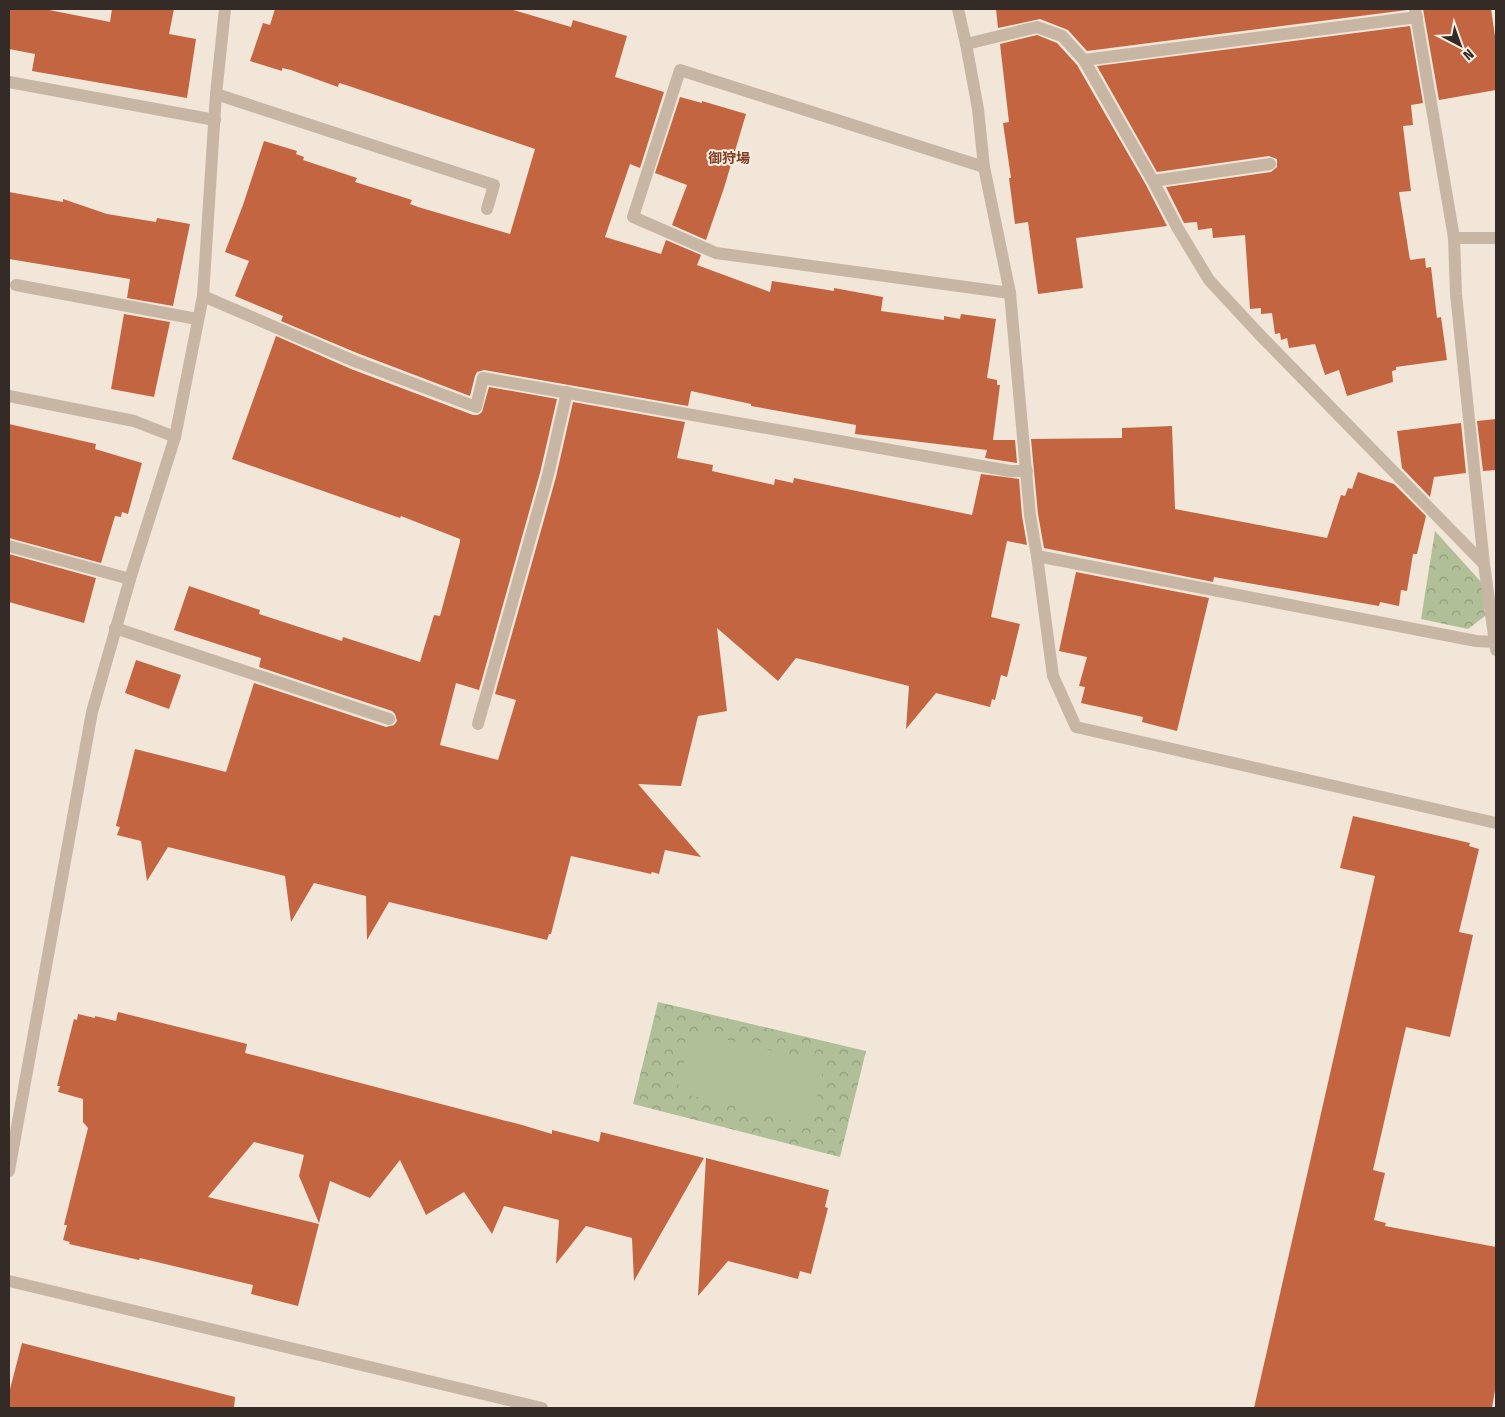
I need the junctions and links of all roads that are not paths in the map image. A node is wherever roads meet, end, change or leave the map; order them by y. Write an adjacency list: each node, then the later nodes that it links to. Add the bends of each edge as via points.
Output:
1 (225, 9): 7 (street)
2 (958, 9): 4 (street)
3 (1416, 13): 5 (street); 13 (street)
4 (966, 44): 5 (street, via 1037,27 1062,36); 10 (street)
5 (1084, 60): 11 (street)
6 (9, 82): 8 (street)
7 (216, 94): 8 (street); 12 (street, via 494,185)
8 (215, 120): 17 (street)
9 (1270, 164): 11 (street)
10 (984, 167): 16 (street); 16 (street, via 680,70 633,218 716,253)
11 (1153, 181): 25 (street, via 1209,280)
12 (486, 209)
13 (1454, 238): 14 (street); 25 (street, via 1456,294)
14 (1496, 238)
15 (16, 285): 18 (street)
16 (1010, 293): 22 (street)
17 (203, 296): 18 (street); 19 (street, via 354,361 476,407 483,378)
18 (197, 319): 21 (street)
19 (566, 392): 22 (street, via 1010,471); 30 (street, via 548,474)
20 (9, 396): 21 (street, via 134,421)
21 (175, 437): 26 (street)
22 (1027, 471): 24 (street)
23 (9, 546): 26 (street)
24 (1036, 556): 28 (street); 31 (street, via 1053,676 1076,727)
25 (1484, 564): 28 (street)
26 (130, 579): 27 (street)
27 (115, 628): 29 (street); 32 (street, via 92,712)
28 (1496, 645)
29 (389, 719)
30 (478, 724)
31 (1496, 823)
32 (9, 1171)
33 (9, 1280): 34 (street)
34 (542, 1408)

